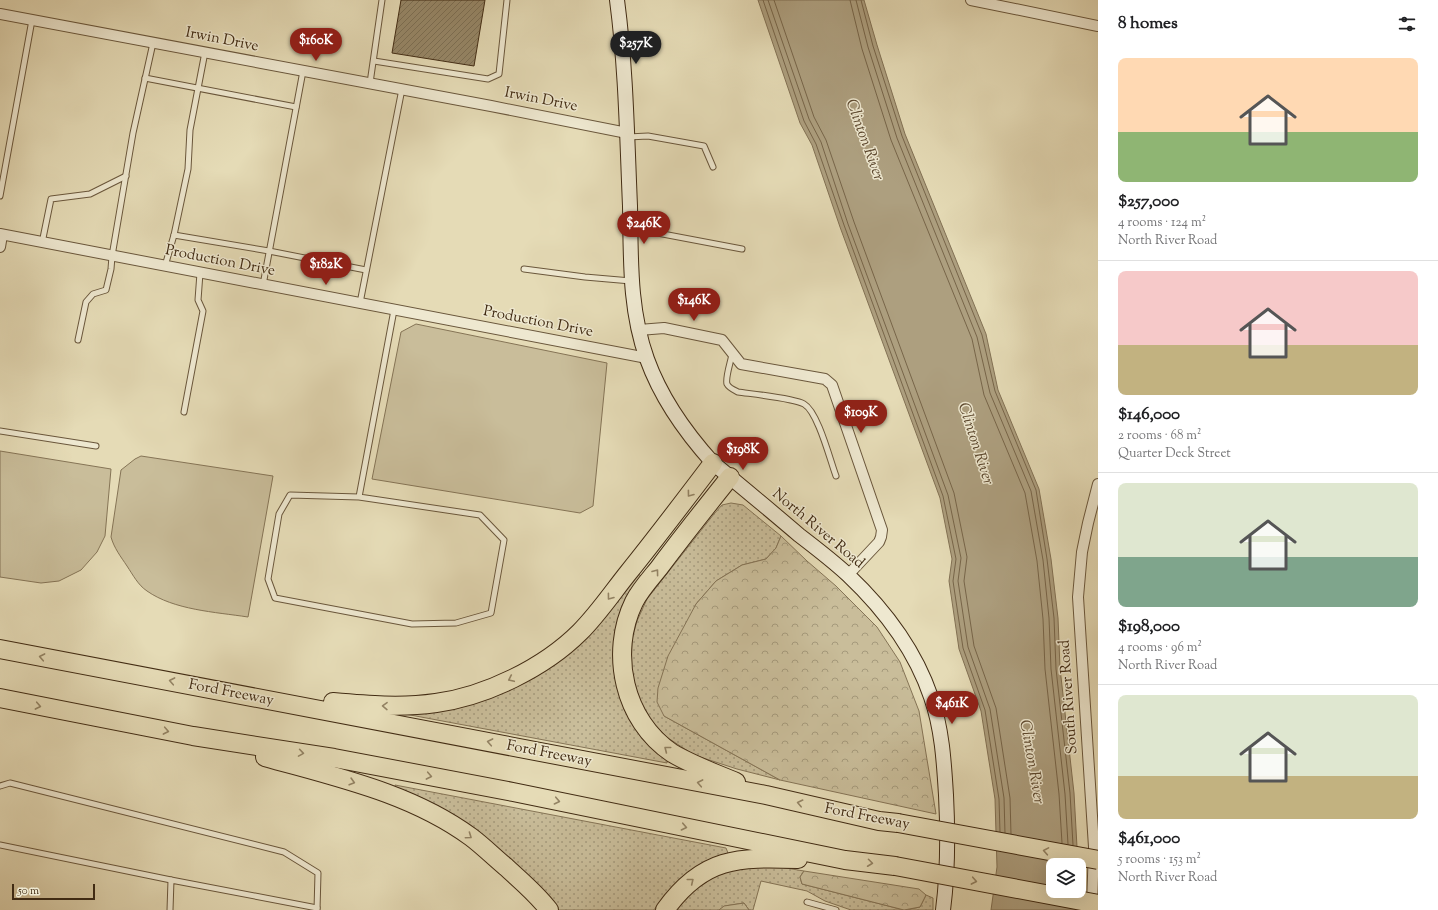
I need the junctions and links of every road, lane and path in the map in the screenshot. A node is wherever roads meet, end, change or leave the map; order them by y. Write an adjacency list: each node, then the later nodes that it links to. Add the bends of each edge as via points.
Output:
1 (382, 0): 10 (lane)
2 (507, 0): 10 (lane, via 499,74 488,79)
3 (617, 0): 17 (street, North River Road)
4 (971, 0): 7 (street)
5 (0, 14): 6 (street, Irwin Drive)
6 (32, 20): 8 (street, Irwin Drive); 20 (lane)
7 (1098, 26)
8 (153, 43): 9 (street, Irwin Drive); 12 (lane)
9 (205, 52): 11 (street, Irwin Drive); 14 (lane)
10 (374, 61): 13 (lane)
11 (303, 71): 13 (street, Irwin Drive); 16 (lane)
12 (145, 78): 14 (lane); 19 (lane)
13 (370, 83): 15 (street, Irwin Drive)
14 (198, 88): 16 (lane); 23 (lane, via 190,130 188,169)
15 (402, 89): 17 (street, Irwin Drive); 31 (lane)
16 (296, 107): 27 (lane)
17 (627, 135): 18 (lane, via 704,146); 21 (street, North River Road)
18 (712, 167)
19 (126, 176): 24 (lane, via 90,194 51,199); 28 (lane)
20 (0, 196)
21 (630, 228): 26 (lane); 33 (street, North River Road)
22 (1, 235): 24 (street, Production Drive); 25 (street)
23 (174, 235): 27 (lane); 29 (lane)
24 (42, 243): 28 (street, Production Drive)
25 (0, 247)
26 (742, 249)
27 (269, 251): 31 (lane); 34 (lane)
28 (112, 256): 29 (street, Production Drive); 38 (lane, via 106,290 93,294 86,302)
29 (165, 266): 32 (street, Production Drive)
30 (524, 269): 33 (lane)
31 (366, 270): 35 (lane)
32 (200, 273): 34 (street, Production Drive); 41 (lane, via 198,300 203,312)
33 (632, 281): 37 (street, North River Road)
34 (263, 285): 35 (street, Production Drive)
35 (360, 303): 36 (street, Production Drive)
36 (394, 310): 40 (street, Production Drive); 48 (lane)
37 (638, 330): 39 (street, via 664,328 722,340); 40 (street, North River Road)
38 (78, 340)
39 (732, 353): 45 (lane, via 727,378 731,388 738,392 794,401 804,404 812,411); 50 (street, via 740,364 825,379 835,390 882,530 879,542)
40 (646, 358): 44 (street, North River Road, via 656,382 677,418)
41 (184, 412)
42 (0, 431): 43 (lane)
43 (96, 446)
44 (713, 463): 46 (street, North River Road); 52 (highway, one-way to 52, via 600,610 558,651 518,676 470,696 428,704 386,707)
45 (836, 476)
46 (730, 477): 50 (street, North River Road); 56 (highway, one-way to 46, via 687,761 655,739 636,712 624,677 623,643 634,600)
47 (1098, 484): 49 (street, South River Road)
48 (359, 497): 48 (lane, via 290,495 279,514 268,579 275,598 412,624 456,623 491,613 504,540 480,515)
49 (1093, 524): 69 (street, South River Road, via 1082,552 1078,598 1094,847)
50 (848, 575): 68 (street, North River Road, via 878,606 902,637 920,670 931,698 944,762 948,847)
51 (0, 649): 52 (highway, Ford Freeway, one-way to 51)
52 (238, 694): 56 (highway, Ford Freeway, one-way to 52)
53 (0, 698): 54 (highway, one-way to 54)
54 (193, 736): 58 (highway, one-way to 58, via 334,758 489,787); 65 (highway, one-way to 65, via 373,788 412,803 449,822 472,838 537,896)
55 (0, 786): 63 (lane, via 10,783 284,852 318,872)
56 (766, 795): 59 (highway, Ford Freeway, one-way to 56, bridge, via 879,821)
57 (0, 845): 60 (lane)
58 (845, 860): 62 (highway, one-way to 62, bridge, via 895,866); 66 (highway, one-way to 58, via 680,892 704,871 729,862 756,858)
59 (1098, 860)
60 (171, 880): 63 (lane); 64 (lane)
61 (806, 902): 67 (lane)
62 (1098, 904)
63 (317, 909)
64 (170, 910)
65 (549, 910)
66 (665, 910)
67 (836, 910)
68 (943, 910)
69 (1091, 910)

